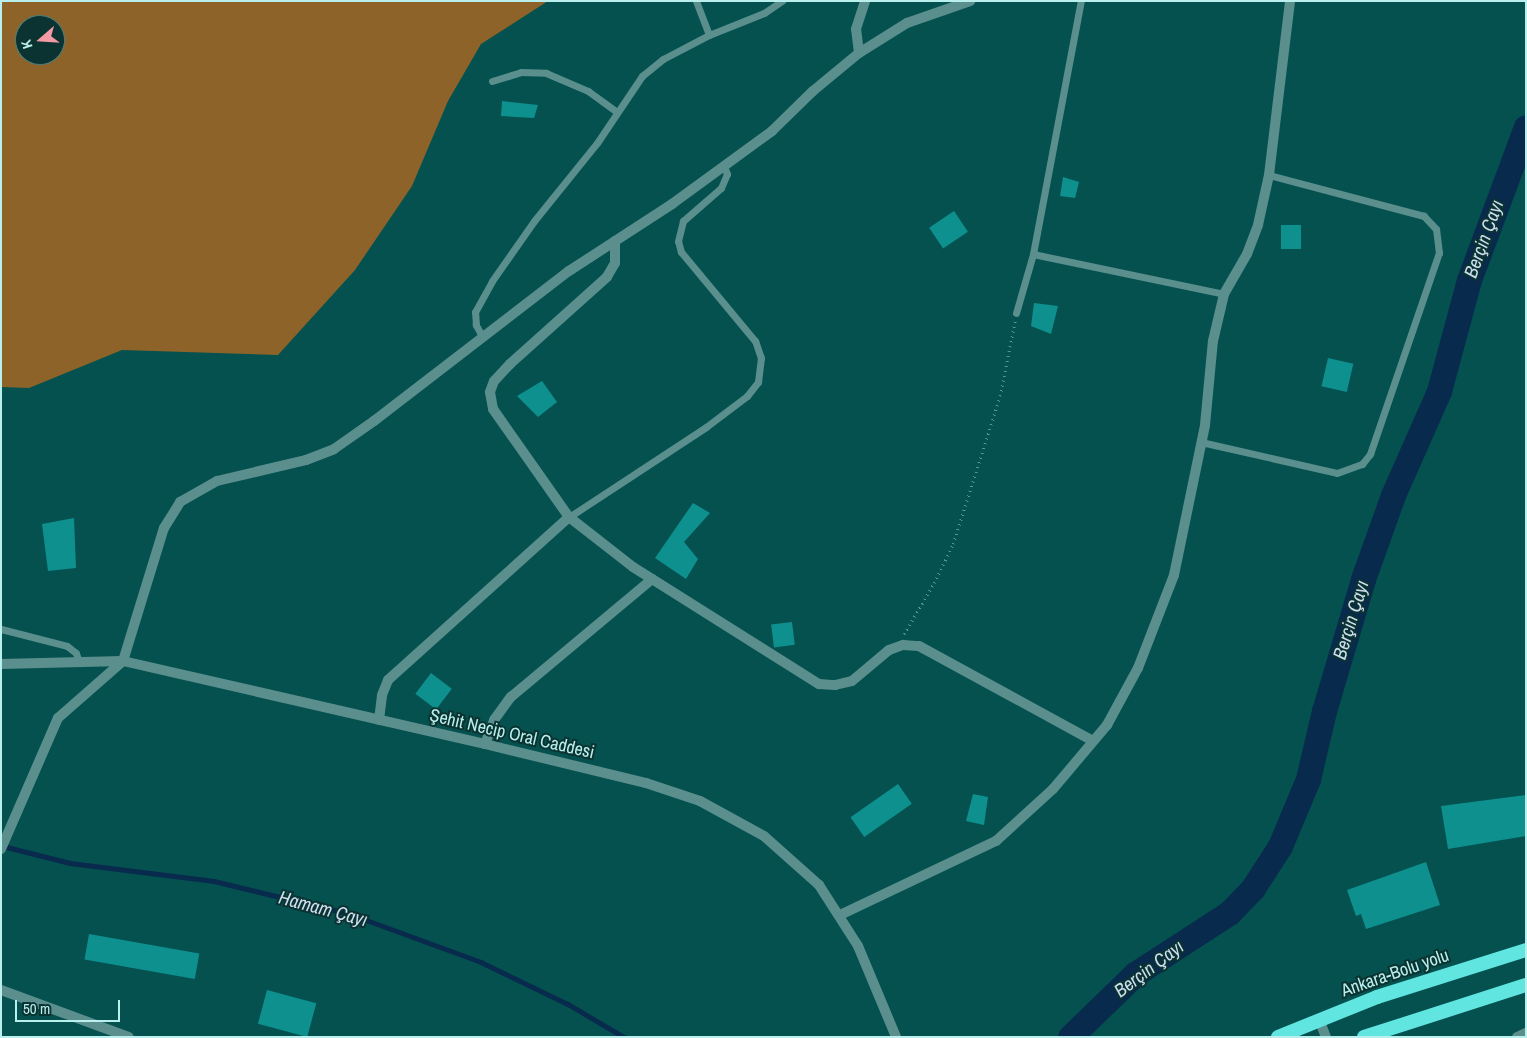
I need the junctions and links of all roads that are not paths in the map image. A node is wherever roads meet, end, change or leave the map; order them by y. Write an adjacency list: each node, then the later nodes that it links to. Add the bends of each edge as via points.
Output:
1 (696, 1): 7 (lane)
2 (782, 1): 7 (lane, via 764,13)
3 (865, 1): 8 (street, via 856,29)
4 (970, 1): 8 (street, via 906,23)
5 (1081, 1): 14 (lane)
6 (1290, 1): 12 (street)
7 (709, 35): 10 (lane, via 651,67 633,86)
8 (859, 53): 11 (street, via 772,131)
9 (492, 81): 10 (lane, via 521,72 546,73 588,91)
10 (616, 112): 17 (lane, via 597,143 534,220 476,307 476,324)
11 (724, 166): 13 (street); 19 (lane, via 727,174 721,188 683,221 678,241 681,252 755,342 761,358 758,382 746,396 706,427)
12 (1269, 175): 15 (street, via 1258,225 1247,254); 18 (lane, via 1424,216 1436,229 1439,253 1370,454 1362,464 1337,473)
13 (616, 241): 17 (street); 19 (street, via 615,263 607,277 510,364 494,381 490,392 493,409)
14 (1033, 254): 15 (lane); 16 (lane)
15 (1224, 294): 18 (street, via 1212,341)
16 (1016, 313)
17 (482, 336): 22 (street, via 374,422 334,449 306,460 217,481 180,502 164,528)
18 (1201, 442): 26 (street, via 1174,575 1138,668 1107,725)
19 (569, 516): 20 (street); 25 (street, via 388,680 382,695)
20 (652, 579): 26 (street, via 819,684 852,681 889,650 903,645 919,646); 27 (street, via 511,697 494,720)
21 (1, 629): 23 (lane, via 67,646 76,653)
22 (124, 661): 23 (street, Şehit Necip Oral Caddesi); 25 (street, Şehit Necip Oral Caddesi); 28 (street, via 58,718)
23 (79, 662): 24 (street, Şehit Necip Oral Caddesi)
24 (1, 664)
25 (379, 720): 27 (street, Şehit Necip Oral Caddesi)
26 (1093, 741): 29 (street, via 1053,789 996,841)
27 (485, 744): 29 (street, Şehit Necip Oral Caddesi, via 646,783 721,811 764,836 795,860 819,885)
28 (1, 849)
29 (840, 915): 36 (street, Şehit Necip Oral Caddesi, via 865,962)
30 (1526, 950): 33 (highway, Ankara-Bolu yolu, via 1428,980)
31 (1526, 985): 39 (highway)
32 (1, 990): 35 (street)
33 (1319, 1020): 37 (highway, Ankara-Bolu yolu); 38 (street)
34 (1526, 1034): 40 (street)
35 (129, 1037)
36 (896, 1037)
37 (1278, 1037)
38 (1326, 1037)
39 (1364, 1037)
40 (1517, 1037)

